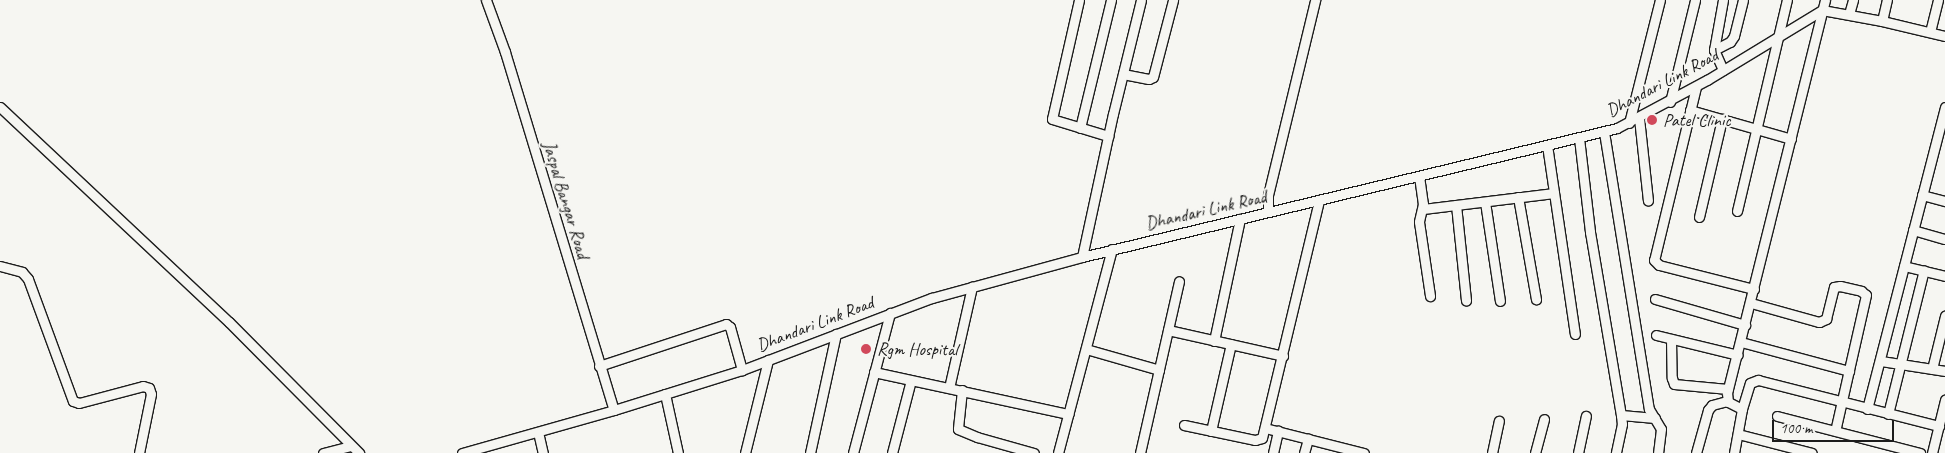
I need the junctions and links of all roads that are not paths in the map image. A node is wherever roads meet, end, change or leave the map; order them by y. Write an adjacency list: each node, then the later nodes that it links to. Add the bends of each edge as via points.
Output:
1 (486, 0): 88 (street, Jaspal Bangar Road, via 505,52)
2 (1079, 0): 33 (street, via 1052,116 1055,121)
3 (1111, 0): 33 (street)
4 (1141, 0): 24 (street)
5 (1173, 0): 24 (street, via 1153,77)
6 (1315, 0): 51 (street, via 1268,195)
7 (1660, 0): 32 (street)
8 (1695, 0): 26 (street)
9 (1724, 0): 22 (street)
10 (1743, 0): 22 (street, via 1734,36 1730,42)
11 (1788, 0): 20 (street)
12 (1825, 0): 16 (street)
13 (1853, 0): 17 (street)
14 (1887, 0): 18 (street)
15 (1938, 0): 19 (street)
16 (1822, 10): 17 (street); 20 (street, Dhandari Link Road); 38 (street)
17 (1849, 14): 18 (street)
18 (1882, 21): 19 (street)
19 (1930, 32): 21 (street)
20 (1778, 35): 23 (street, Dhandari Link Road); 34 (street)
21 (1945, 36)
22 (1714, 50): 23 (street)
23 (1723, 70): 25 (street, Dhandari Link Road)
24 (1123, 74): 36 (street)
25 (1696, 87): 26 (street, Dhandari Link Road); 29 (street)
26 (1670, 102): 30 (street, Dhandari Link Road)
27 (1945, 106): 42 (street)
28 (0, 107): 124 (street, via 229,322)
29 (1690, 110): 31 (street); 64 (street, via 1654,260 1659,265)
30 (1638, 118): 32 (street, Dhandari Link Road); 45 (street)
31 (1722, 119): 34 (street); 52 (street)
32 (1629, 123): 35 (street, Dhandari Link Road)
33 (1080, 128): 36 (street)
34 (1756, 129): 38 (street); 50 (street)
35 (1604, 132): 37 (street, Dhandari Link Road); 111 (street, via 1649,408)
36 (1108, 136): 57 (street)
37 (1579, 138): 39 (street, Dhandari Link Road); 109 (street, via 1590,232)
38 (1791, 139): 64 (street)
39 (1547, 145): 40 (street, Dhandari Link Road); 41 (street)
40 (1419, 176): 44 (street, Dhandari Link Road); 49 (street)
41 (1554, 193): 43 (street); 76 (street)
42 (1922, 195): 46 (street); 54 (street)
43 (1518, 198): 47 (street); 66 (street)
44 (1319, 200): 51 (street, Dhandari Link Road); 84 (street)
45 (1648, 200)
46 (1945, 201)
47 (1485, 202): 48 (street); 69 (street)
48 (1456, 205): 49 (street); 68 (street)
49 (1423, 209): 65 (street, via 1420,222)
50 (1737, 211)
51 (1268, 212): 53 (street, Dhandari Link Road)
52 (1699, 217)
53 (1240, 219): 56 (street, Dhandari Link Road); 79 (street)
54 (1913, 230): 55 (street); 59 (street)
55 (1945, 239)
56 (1112, 249): 57 (street, Dhandari Link Road); 82 (street)
57 (1082, 257): 63 (street, Dhandari Link Road)
58 (0, 266): 128 (street, via 22,272 28,279 73,401 79,403 143,386 149,388 151,394)
59 (1904, 266): 60 (street); 86 (street)
60 (1924, 270): 61 (street); 87 (street)
61 (1945, 276)
62 (1179, 281): 74 (street)
63 (972, 286): 71 (street, Dhandari Link Road); 96 (street)
64 (1754, 289): 70 (street)
65 (1430, 296)
66 (1536, 299)
67 (1655, 299): 73 (street)
68 (1466, 300)
69 (1500, 301)
70 (1751, 303): 73 (street); 92 (street, via 1824,322 1834,287 1865,294)
71 (890, 314): 75 (street, Dhandari Link Road); 94 (street)
72 (1945, 316): 89 (street)
73 (1745, 324): 80 (street)
74 (1168, 330): 79 (street); 91 (street)
75 (836, 334): 85 (street, Dhandari Link Road); 135 (street)
76 (1575, 334)
77 (1656, 335): 78 (street)
78 (1671, 339): 83 (street); 97 (street, via 1674,384)
79 (1214, 341): 81 (street)
80 (1741, 342): 83 (street); 92 (street)
81 (1231, 344): 84 (street); 117 (street)
82 (1086, 349): 91 (street); 106 (street)
83 (1738, 355): 97 (street)
84 (1282, 356): 116 (street)
85 (768, 360): 90 (street, Dhandari Link Road); 134 (street)
86 (1881, 361): 87 (street); 104 (street)
87 (1899, 364): 89 (street); 107 (street)
88 (599, 366): 90 (street, via 726,324 730,327); 105 (street, Jaspal Bangar Road)
89 (1932, 369): 93 (street)
90 (742, 370): 99 (street, Dhandari Link Road)
91 (1159, 370): 140 (street)
92 (1849, 371): 102 (street)
93 (1945, 371)
94 (874, 372): 95 (street); 136 (street)
95 (911, 380): 96 (street); 137 (street)
96 (949, 388): 98 (street)
97 (1728, 389): 101 (street)
98 (962, 390): 106 (street); 125 (street, via 958,429)
99 (665, 394): 105 (street, Dhandari Link Road); 133 (street)
100 (1945, 400): 115 (street)
101 (1727, 401): 103 (street); 149 (street, via 1708,410)
102 (1842, 403): 103 (street, via 1754,380 1750,383); 104 (street); 119 (street)
103 (1742, 409): 121 (street)
104 (1867, 409): 107 (street)
105 (614, 410): 120 (street, Dhandari Link Road)
106 (1068, 414): 139 (street)
107 (1888, 414): 115 (street)
108 (1586, 416): 146 (street)
109 (1622, 416): 111 (street); 147 (street)
110 (1777, 416): 119 (street)
111 (1655, 418): 148 (street, via 1661,434)
112 (1544, 419): 145 (street)
113 (1499, 421): 144 (street)
114 (1184, 425): 117 (street)
115 (1939, 426): 122 (street)
116 (1265, 428): 117 (street, via 1260,440); 118 (street)
117 (1211, 431)
118 (1278, 431): 123 (street); 141 (street)
119 (1835, 431): 151 (street)
120 (538, 432): 131 (street, Dhandari Link Road); 132 (street)
121 (1738, 434): 127 (street); 150 (street)
122 (1941, 438): 152 (street)
123 (1308, 439): 126 (street); 142 (street)
124 (351, 446): 129 (street); 130 (street)
125 (1009, 450): 138 (street)
126 (1336, 450): 143 (street)
127 (1806, 452)
128 (139, 453)
129 (323, 453)
130 (358, 453)
131 (463, 453)
132 (543, 453)
133 (678, 453)
134 (745, 453)
135 (810, 453)
136 (853, 453)
137 (892, 453)
138 (1034, 453)
139 (1058, 453)
140 (1140, 453)
141 (1273, 453)
142 (1304, 453)
143 (1364, 453)
144 (1492, 453)
145 (1535, 453)
146 (1578, 453)
147 (1616, 453)
148 (1658, 453)
149 (1696, 453)
150 (1734, 453)
151 (1920, 453)
152 (1932, 453)

